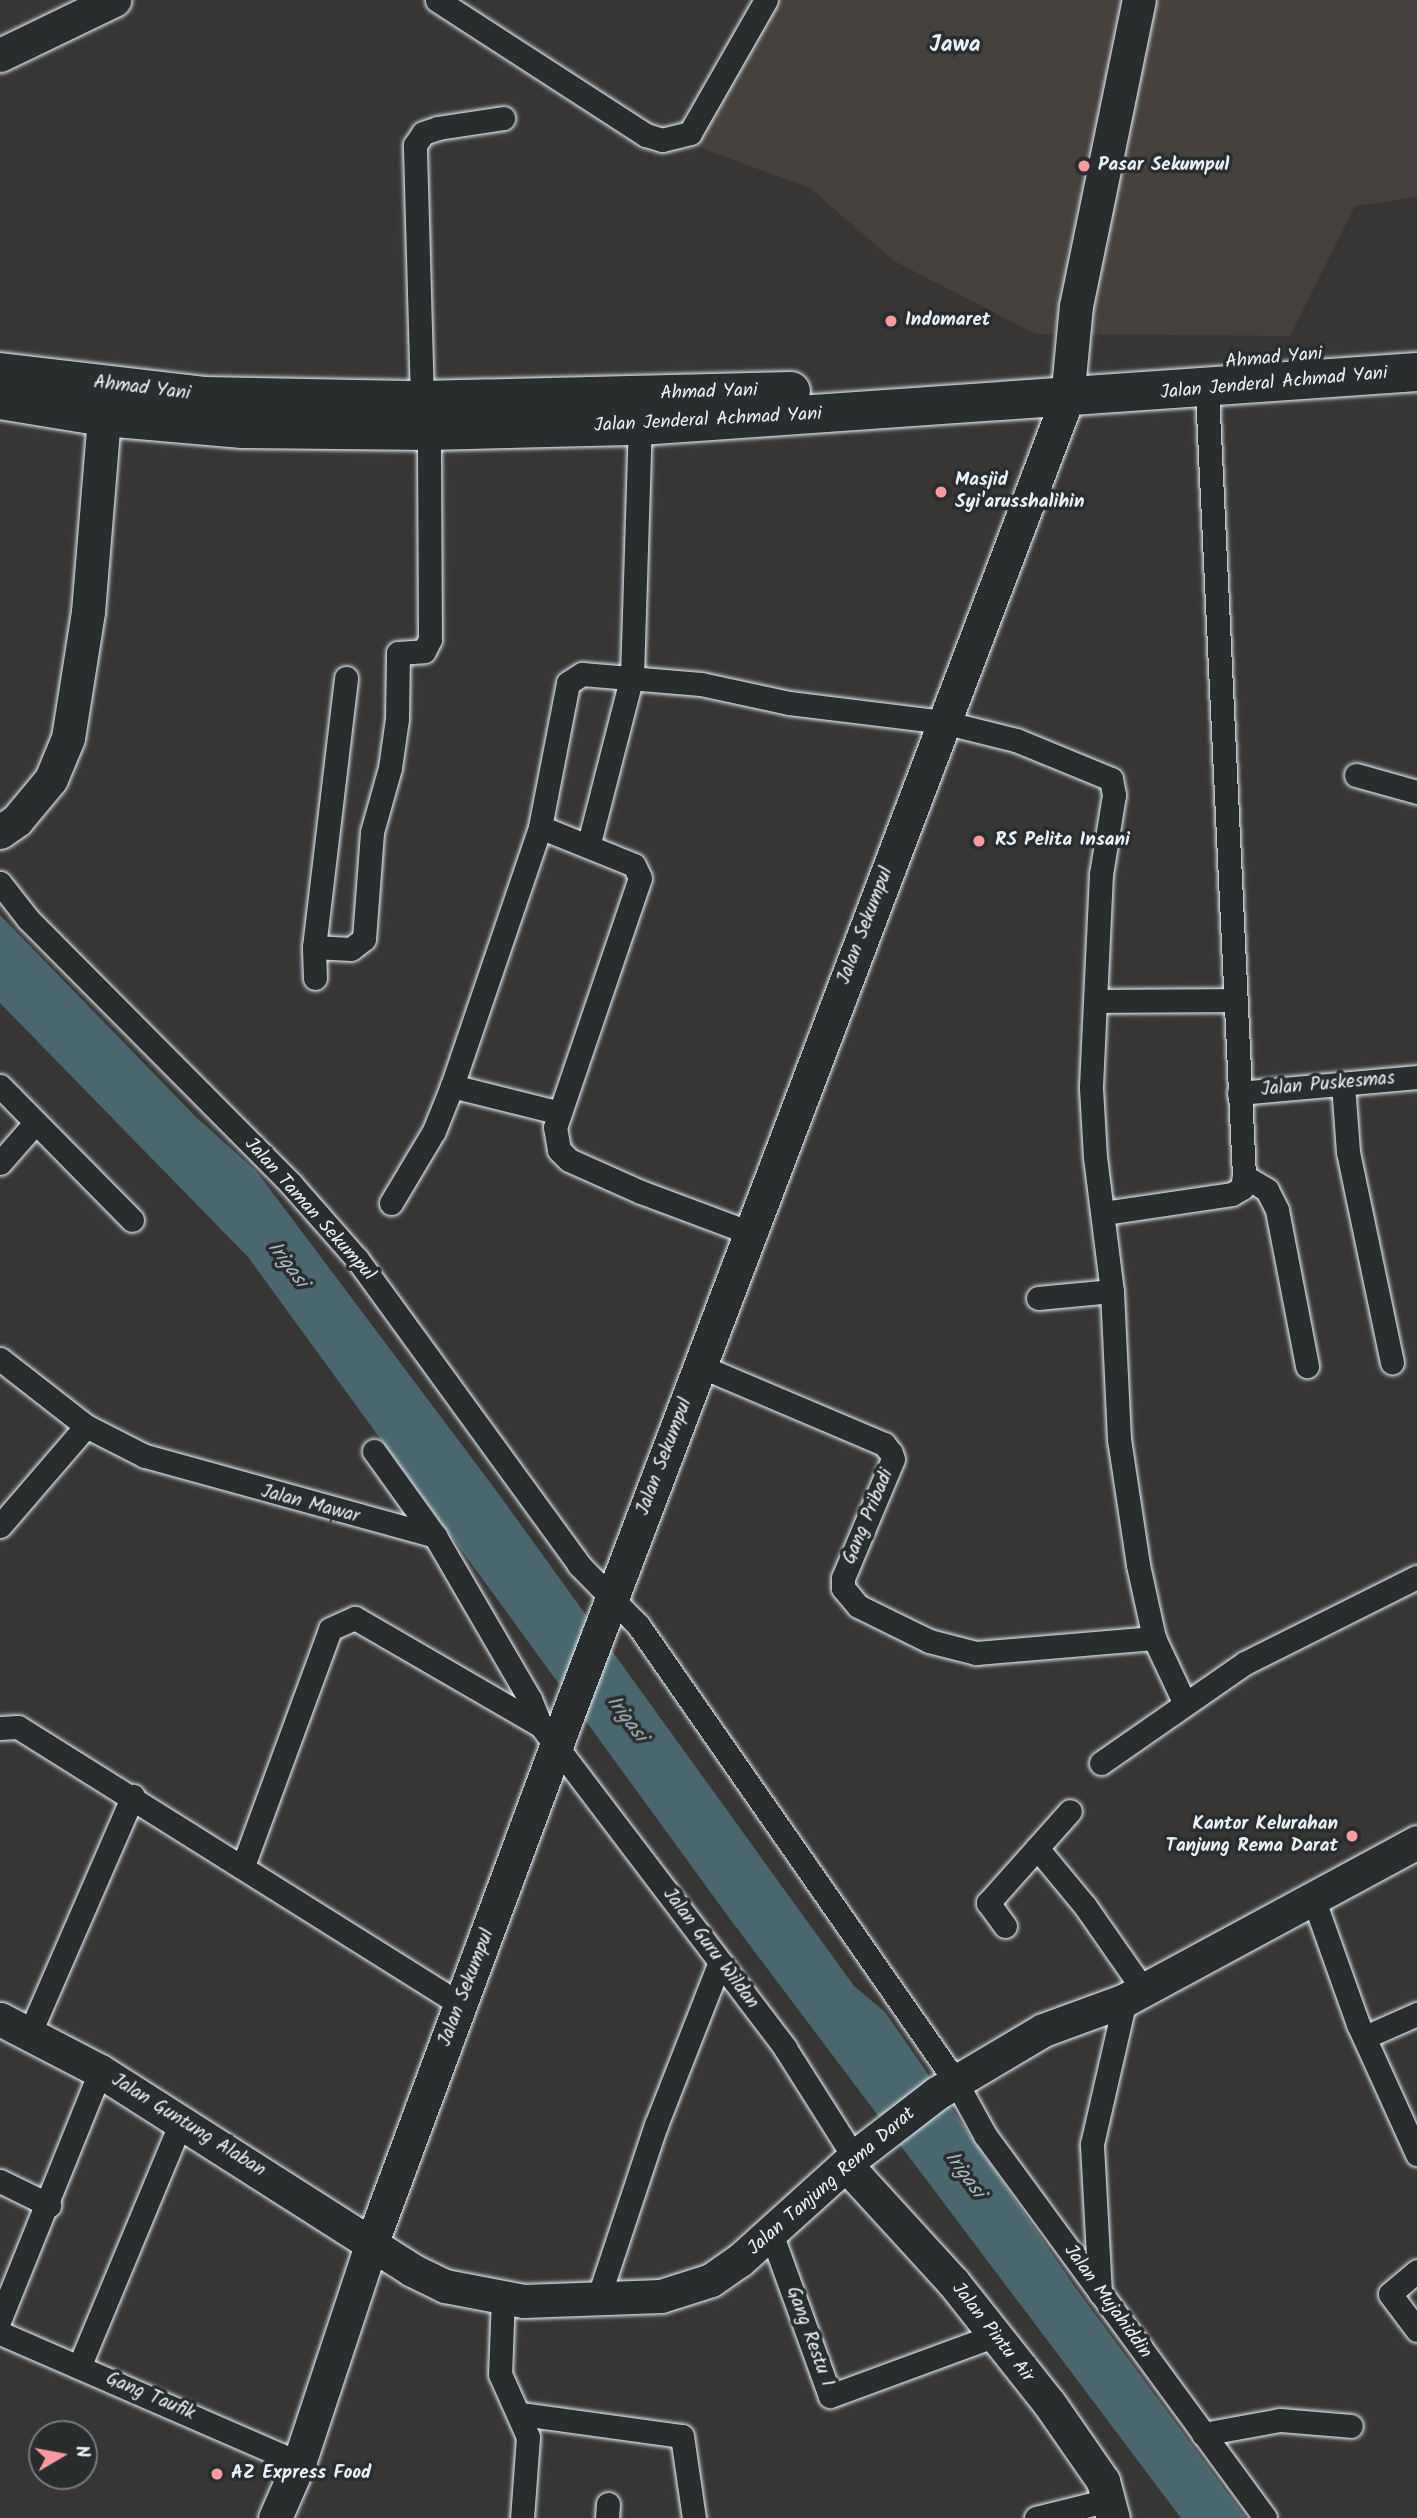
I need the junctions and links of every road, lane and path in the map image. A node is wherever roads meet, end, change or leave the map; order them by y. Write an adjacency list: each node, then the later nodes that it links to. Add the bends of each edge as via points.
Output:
1 (66, 0): 6 (street)
2 (114, 0): 6 (street)
3 (437, 0): 4 (street, via 646,135 662,140 690,133)
4 (766, 0)
5 (1139, 0): 11 (street, Jalan Sekumpul, via 1076,306)
6 (7, 40)
7 (503, 118): 14 (street, via 438,128 423,133 415,145)
8 (1417, 348): 11 (highway, Ahmad Yani)
9 (0, 372): 14 (highway, Ahmad Yani)
10 (1417, 372): 12 (highway, Jalan Jenderal Achmad Yani)
11 (1068, 388): 12 (highway, Jalan Jenderal Achmad Yani); 14 (highway, Ahmad Yani, via 748,393); 16 (highway, Jalan Jenderal Achmad Yani); 19 (street, Jalan Sekumpul)
12 (1207, 390): 28 (street)
13 (0, 400): 15 (highway, Jalan Jenderal Achmad Yani)
14 (425, 416): 15 (highway, Jalan Jenderal Achmad Yani, via 242,429); 16 (highway, Jalan Jenderal Achmad Yani); 26 (street, via 430,639 424,651 405,649 397,661 397,719 390,768 372,832 364,939 351,949)
15 (104, 417): 23 (street, via 88,612 68,738 51,779)
16 (640, 426): 17 (street)
17 (632, 676): 19 (street, via 701,684 789,704); 22 (street, via 582,674 568,683); 24 (street)
18 (346, 678): 26 (street)
19 (943, 722): 29 (street, via 1016,740 1111,779 1114,795 1101,874); 42 (street, Jalan Sekumpul)
20 (1356, 775): 21 (street)
21 (1417, 792)
22 (540, 827): 24 (street); 33 (street)
23 (0, 832)
24 (589, 844): 35 (street, via 634,865 639,885)
25 (0, 883): 54 (street, Jalan Taman Sekumpul, via 28,919 291,1184 357,1259 579,1565)
26 (314, 947): 27 (street)
27 (315, 978)
28 (1234, 1000): 29 (street); 34 (street)
29 (1099, 1001): 40 (street, via 1091,1088)
30 (1417, 1077): 31 (street, Jalan Puskesmas)
31 (1343, 1084): 34 (street, Jalan Puskesmas); 46 (street, via 1348,1152)
32 (0, 1086): 36 (street)
33 (452, 1086): 35 (street); 39 (street, via 434,1131)
34 (1239, 1093): 38 (street)
35 (560, 1113): 42 (street, via 555,1138 569,1160)
36 (35, 1123): 37 (street); 41 (street)
37 (0, 1163)
38 (1244, 1176): 40 (street, via 1242,1188 1231,1194); 48 (street, via 1267,1189 1277,1210)
39 (391, 1203)
40 (1104, 1213): 43 (street)
41 (132, 1220)
42 (750, 1233): 47 (street, Jalan Sekumpul)
43 (1112, 1292): 44 (street); 55 (street, via 1119,1439)
44 (1038, 1298)
45 (0, 1359): 49 (street, Jalan Mawar)
46 (1392, 1362)
47 (700, 1366): 54 (street, Jalan Sekumpul); 55 (street, Gang Pribadi, via 884,1444 891,1453 894,1460 843,1578 843,1588 858,1606 929,1641 976,1653)
48 (1307, 1366)
49 (86, 1426): 51 (street); 52 (street, Jalan Mawar, via 145,1457)
50 (374, 1451): 52 (street)
51 (0, 1526)
52 (435, 1536): 58 (street, via 530,1699)
53 (1417, 1577): 56 (street, via 1245,1663)
54 (607, 1611): 58 (street, Jalan Sekumpul); 75 (street, Jalan Taman Sekumpul, via 646,1637)
55 (1154, 1638): 56 (street)
56 (1185, 1704): 59 (street)
57 (0, 1728): 60 (street, via 18,1727)
58 (556, 1729): 64 (street, via 355,1618 330,1629); 67 (street, Jalan Guru Wildan); 69 (street, Jalan Sekumpul)
59 (1101, 1763)
60 (133, 1796): 64 (street); 72 (street)
61 (1070, 1811): 63 (street)
62 (1417, 1842): 65 (street, Jalan Tanjung Rema Darat)
63 (1037, 1848): 66 (street, via 988,1903); 68 (street, via 1085,1906)
64 (243, 1866): 69 (street)
65 (1312, 1895): 68 (street, Jalan Tanjung Rema Darat); 73 (street)
66 (1005, 1926)
67 (720, 1962): 78 (street, Jalan Guru Wildan, via 785,2048); 86 (street, via 656,2125)
68 (1134, 1994): 75 (street, Jalan Tanjung Rema Darat, via 1043,2030); 84 (street, via 1093,2144)
69 (460, 2004): 82 (street, Jalan Sekumpul)
70 (1417, 2014): 73 (street)
71 (0, 2019): 72 (street, Jalan Guntung Alaban)
72 (29, 2037): 74 (street, Jalan Guntung Alaban)
73 (1365, 2037): 77 (street)
74 (100, 2071): 76 (street, Jalan Guntung Alaban); 80 (street)
75 (946, 2088): 78 (street, Jalan Tanjung Rema Darat); 84 (street, Jalan Mujahiddin)
76 (181, 2122): 82 (street, Jalan Guntung Alaban); 91 (street)
77 (1415, 2146)
78 (854, 2157): 81 (street, Jalan Tanjung Rema Darat); 90 (street, Jalan Pintu Air)
79 (0, 2181): 80 (street)
80 (49, 2204): 87 (street)
81 (771, 2233): 86 (street, Jalan Tanjung Rema Darat, via 721,2274 682,2293); 90 (street, Gang Restu I, via 830,2396)
82 (372, 2242): 85 (street, Jalan Tanjung Rema Darat, via 444,2286); 95 (street, Jalan Sekumpul)
83 (1417, 2271): 88 (street, via 1390,2294)
84 (1101, 2296): 94 (street, Jalan Mujahiddin)
85 (503, 2297): 86 (street, Jalan Tanjung Rema Darat); 92 (street, via 500,2374 507,2397)
86 (597, 2302)
87 (0, 2319)
88 (1417, 2330)
89 (0, 2333): 91 (street, Gang Taufik)
90 (993, 2336): 96 (street, Jalan Pintu Air, via 1049,2403 1103,2481)
91 (79, 2367): 95 (street, Gang Taufik)
92 (521, 2414): 98 (street, via 528,2437); 99 (street, via 682,2436)
93 (1351, 2426): 94 (street, via 1280,2420)
94 (1203, 2434): 101 (street, Jalan Mujahiddin)
95 (299, 2463): 97 (street, Jalan Sekumpul)
96 (1111, 2509): 100 (street)
97 (275, 2518)
98 (522, 2518)
99 (694, 2518)
100 (1036, 2518)
101 (1265, 2518)

